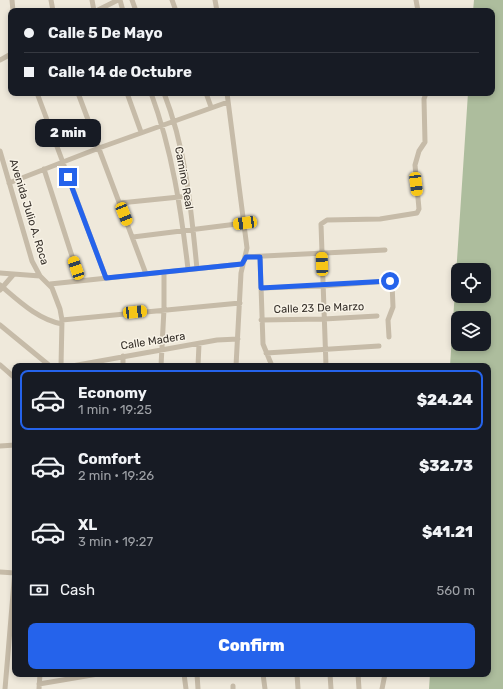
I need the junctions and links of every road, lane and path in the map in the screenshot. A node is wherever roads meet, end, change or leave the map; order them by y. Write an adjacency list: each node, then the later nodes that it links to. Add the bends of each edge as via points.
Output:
1 (119, 0): 2 (street)
2 (102, 8)
3 (38, 96): 18 (street)
4 (79, 96): 16 (street)
5 (127, 96): 15 (street)
6 (152, 96): 14 (street, Camino Real)
7 (165, 96): 13 (street, Camino Real)
8 (207, 96): 12 (street)
9 (227, 96): 11 (street)
10 (425, 96): 30 (street, via 425,142 414,165 419,209 417,213 380,219 324,220 320,228)
11 (228, 102): 12 (street); 25 (street)
12 (211, 107): 13 (street)
13 (174, 121): 14 (street); 22 (street, Camino Real)
14 (162, 124): 15 (street); 23 (street, Camino Real)
15 (141, 132): 16 (street)
16 (99, 148): 18 (street); 24 (street)
17 (0, 151): 20 (street, Avenida Julio A. Roca)
18 (63, 162): 19 (street); 41 (street)
19 (44, 169): 21 (street); 42 (street)
20 (3, 172): 21 (street, Avenida Julio A. Roca)
21 (9, 183): 40 (street, Avenida Julio A. Roca, via 32,261)
22 (189, 196): 23 (street); 26 (street, Camino Real)
23 (178, 197): 24 (street); 27 (street, Camino Real)
24 (120, 203): 28 (street)
25 (245, 223): 26 (street); 31 (street)
26 (193, 231): 27 (street); 34 (street, Camino Real)
27 (183, 232): 28 (street); 35 (street, Camino Real)
28 (133, 237): 38 (street)
29 (385, 250): 30 (street)
30 (322, 253): 32 (street); 44 (street)
31 (246, 257): 32 (street); 33 (street)
32 (260, 257): 46 (street)
33 (242, 264): 34 (street); 47 (street)
34 (197, 268): 35 (street)
35 (188, 269): 36 (street)
36 (164, 272): 38 (street); 48 (street)
37 (0, 273): 39 (street)
38 (146, 274): 41 (street)
39 (12, 275): 40 (street); 45 (street)
40 (40, 276): 43 (street, Avenida Julio A. Roca)
41 (106, 278): 42 (street)
42 (80, 281): 43 (street)
43 (50, 284): 52 (street, Avenida Julio A. Roca, via 57,299)
44 (323, 286): 46 (street); 50 (street); 54 (street, via 388,280 391,282 393,306 388,320)
45 (1, 288): 52 (street, via 37,315 50,322)
46 (261, 288): 51 (street)
47 (240, 303): 48 (street); 55 (street)
48 (164, 309): 52 (street); 58 (street)
49 (377, 316): 50 (street, Calle 23 De Marzo)
50 (324, 319): 51 (street, Calle 23 De Marzo); 59 (street)
51 (261, 320): 60 (street)
52 (62, 322): 63 (street, Avenida Julio A. Roca)
53 (0, 326): 62 (street)
54 (389, 337)
55 (238, 339): 56 (street, Calle Madera); 68 (street)
56 (199, 344): 58 (street, Calle Madera); 67 (street)
57 (379, 346): 59 (street)
58 (162, 349): 61 (street, Calle Madera); 66 (street)
59 (326, 349): 60 (street); 70 (street)
60 (266, 354): 69 (street)
61 (123, 356): 64 (street, Calle Madera); 65 (street)
62 (46, 363)
63 (61, 363)
64 (90, 363)
65 (123, 363)
66 (161, 363)
67 (198, 363)
68 (236, 363)
69 (270, 363)
70 (326, 363)
71 (0, 365): 72 (street)
72 (12, 375)
73 (12, 445): 74 (street)
74 (0, 446)
75 (0, 572): 76 (street)
76 (12, 572)
77 (12, 611): 88 (street)
78 (40, 677): 87 (street)
79 (69, 677): 87 (street)
80 (184, 677): 89 (street)
81 (198, 677): 90 (street)
82 (264, 677): 91 (street)
83 (297, 677): 92 (street)
84 (330, 677): 93 (street)
85 (358, 677): 94 (street)
86 (384, 677): 95 (street)
87 (39, 687)
88 (6, 689)
89 (186, 689)
90 (198, 689)
91 (266, 689)
92 (298, 689)
93 (331, 689)
94 (359, 689)
95 (382, 689)

